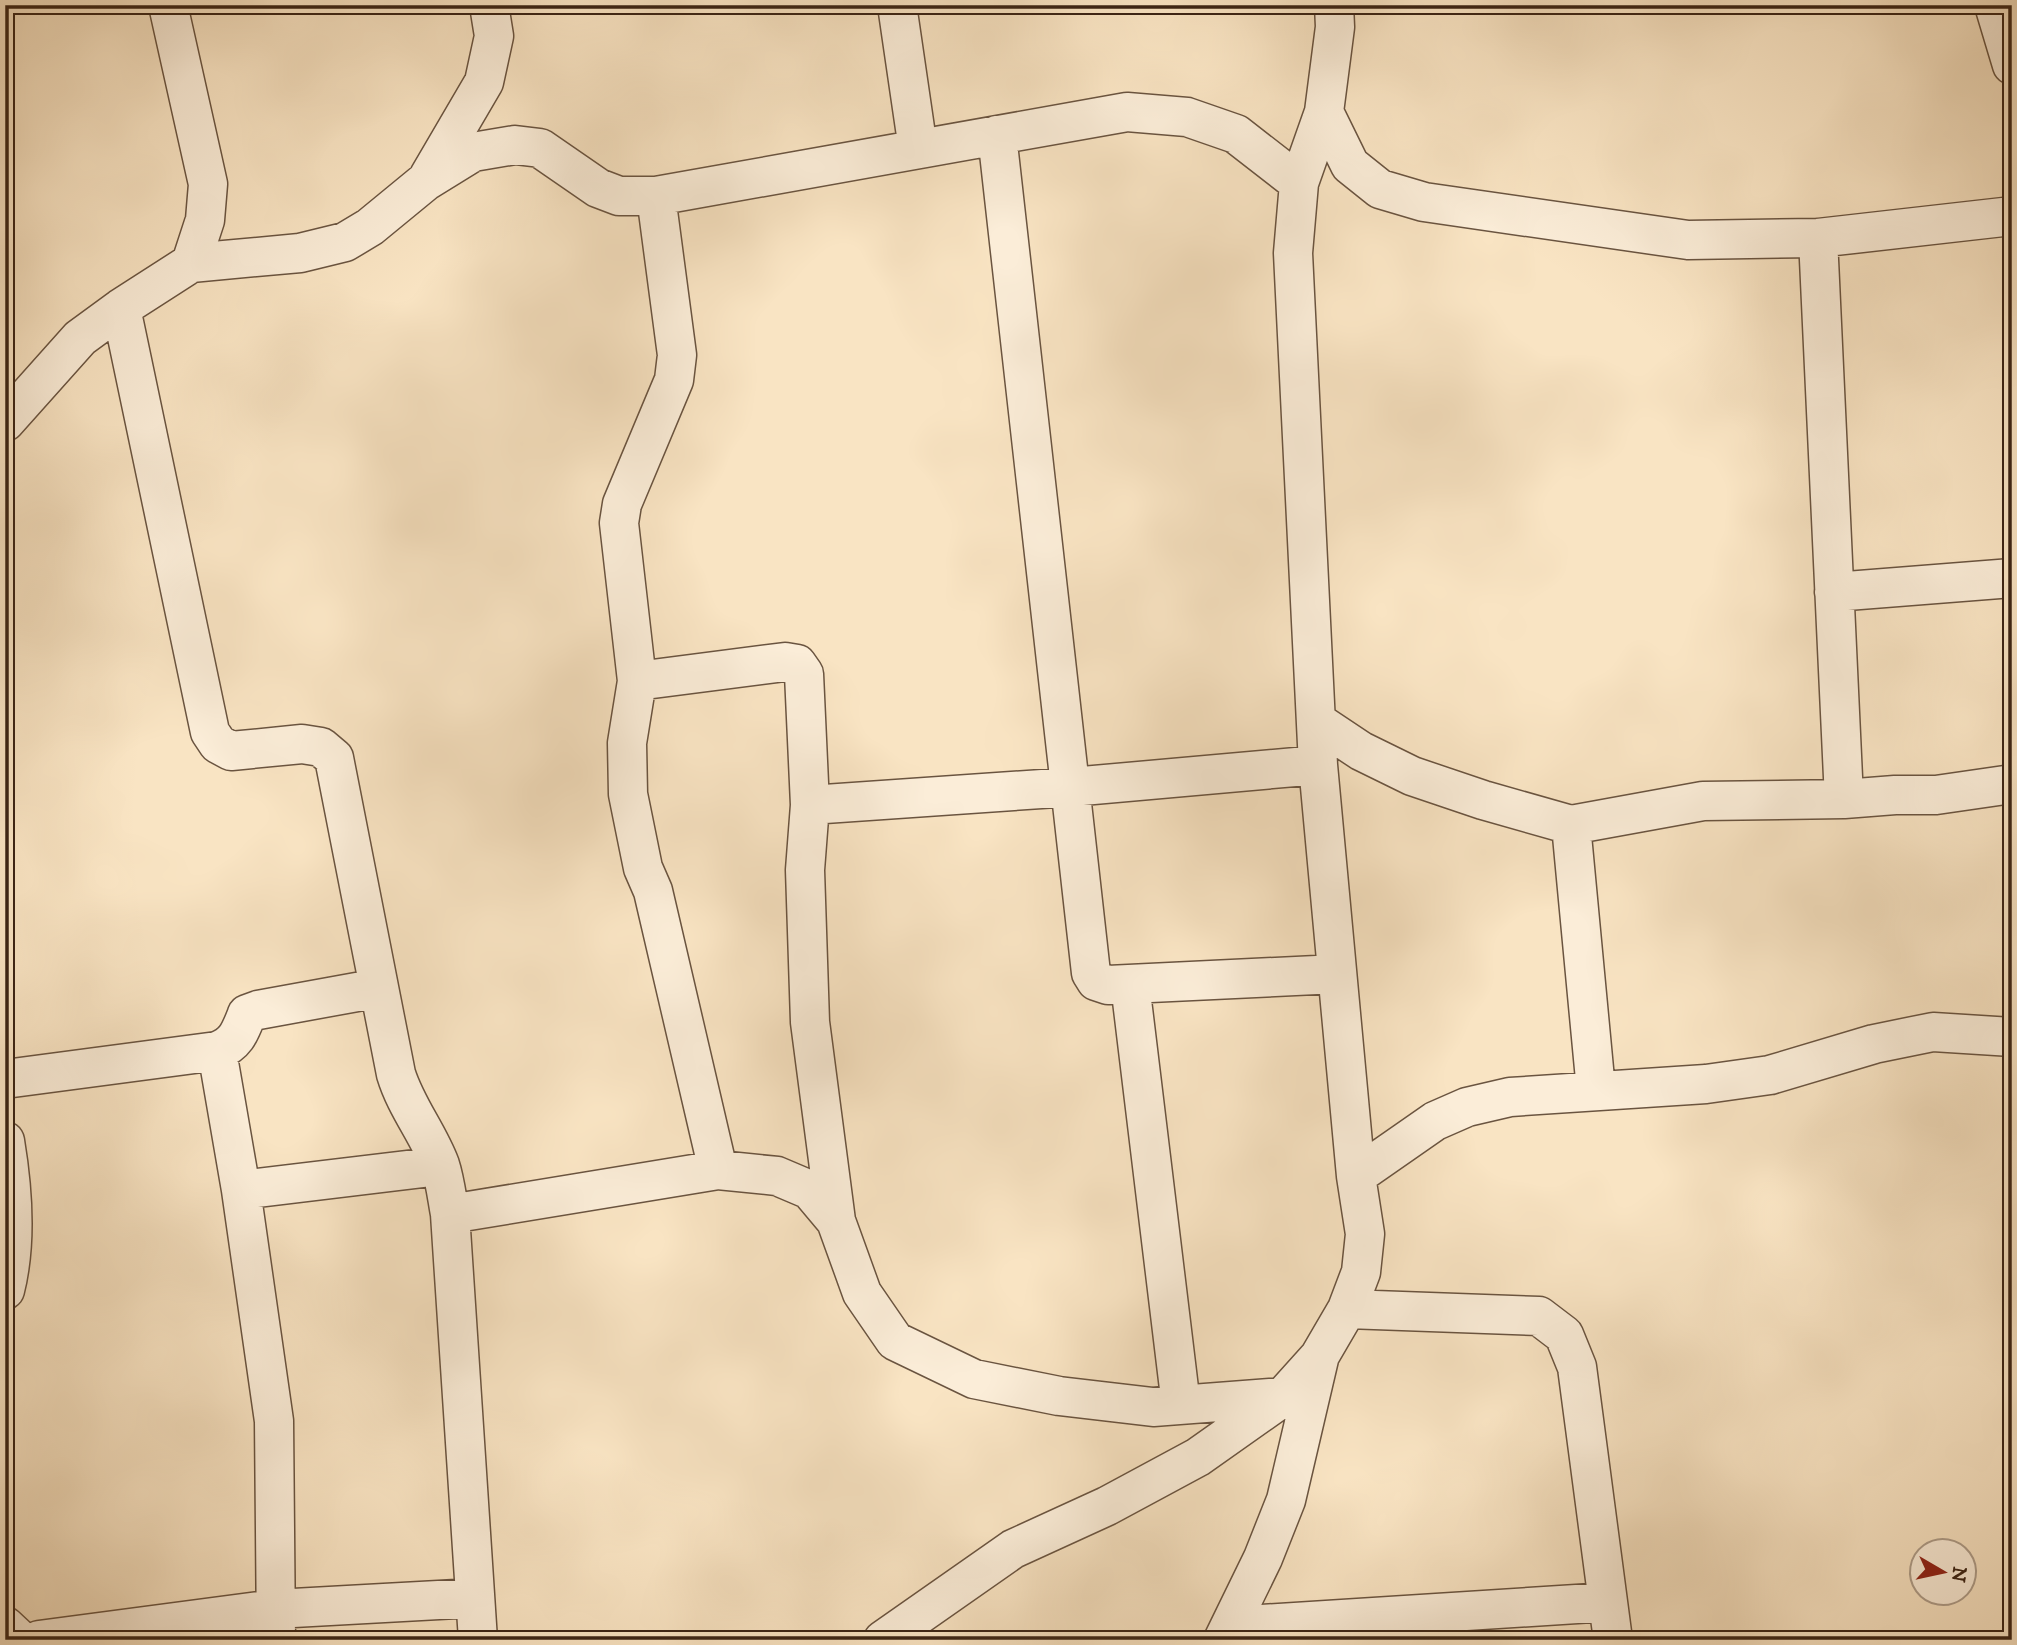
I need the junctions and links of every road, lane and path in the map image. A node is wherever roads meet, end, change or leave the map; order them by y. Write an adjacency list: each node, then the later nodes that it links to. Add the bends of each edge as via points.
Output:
1 (168, 5): 15 (street, via 208,184 205,220)
2 (489, 5): 10 (street, via 494,36 484,82)
3 (897, 5): 9 (street)
4 (1334, 5): 7 (street)
5 (1994, 5): 6 (street)
6 (2012, 65)
7 (1324, 112): 11 (street); 14 (street, via 1350,165 1380,189 1424,202 1688,240)
8 (997, 135): 9 (street); 11 (street, via 1127,112 1187,117 1236,134); 24 (street)
9 (918, 149): 12 (street)
10 (426, 181): 12 (street, via 472,152 514,145 540,148 598,188 619,196); 15 (street, via 345,242 300,253)
11 (1299, 183): 21 (street, via 1293,254)
12 (656, 196): 20 (street, via 677,355 674,380 622,504 619,523)
13 (2012, 216): 14 (street)
14 (1818, 238): 19 (street)
15 (191, 263): 16 (street)
16 (121, 308): 17 (street, via 80,338); 30 (street, via 210,732 218,744 231,751 302,744 321,747 334,758)
17 (5, 422)
18 (2012, 578): 19 (street)
19 (1834, 592): 25 (street)
20 (637, 681): 26 (street, via 797,664 804,674); 37 (street, via 627,743 628,794)
21 (1316, 721): 22 (street); 27 (street, via 1361,751 1412,776)
22 (1318, 765): 24 (street); 28 (street)
23 (2012, 784): 25 (street)
24 (1071, 787): 26 (street); 29 (street, via 1091,973 1096,981 1108,985)
25 (1844, 799): 27 (street, via 1703,801)
26 (810, 805): 41 (street, via 805,870 810,1022)
27 (1571, 825): 34 (street)
28 (1337, 974): 29 (street); 38 (street)
29 (1130, 984): 46 (street)
30 (379, 988): 32 (street, via 247,1014 236,1040); 36 (street, via 403,1098)
31 (2012, 1037): 34 (street, via 1933,1032 1770,1075)
32 (217, 1051): 33 (street); 39 (street)
33 (5, 1079)
34 (1596, 1090): 38 (street, via 1510,1097 1467,1107 1435,1121)
35 (5, 1141): 42 (street, via 12,1261)
36 (440, 1166): 39 (street); 40 (street)
37 (718, 1170): 40 (street); 41 (street, via 777,1176 810,1190)
38 (1356, 1177): 43 (street, via 1365,1234 1361,1272)
39 (241, 1190): 50 (street, via 274,1421)
40 (450, 1214): 48 (street)
41 (836, 1221): 46 (street, via 862,1293 895,1340 974,1379 1059,1396 1153,1407)
42 (5, 1290)
43 (1347, 1309): 44 (street); 49 (street, via 1539,1316 1564,1335 1577,1367)
44 (1320, 1357): 45 (street); 52 (street, via 1286,1500)
45 (1283, 1397): 46 (street); 47 (street, via 1198,1457 1108,1506 1013,1549)
46 (1181, 1405)
47 (955, 1590): 58 (street); 59 (street)
48 (475, 1598): 50 (street); 57 (street)
49 (1608, 1602): 52 (street); 60 (street)
50 (275, 1625): 56 (street)
51 (5, 1626): 55 (street)
52 (1227, 1633)
53 (5, 1637): 54 (street)
54 (14, 1640)
55 (20, 1640)
56 (38, 1640)
57 (478, 1640)
58 (883, 1640)
59 (915, 1640)
60 (1614, 1640)

